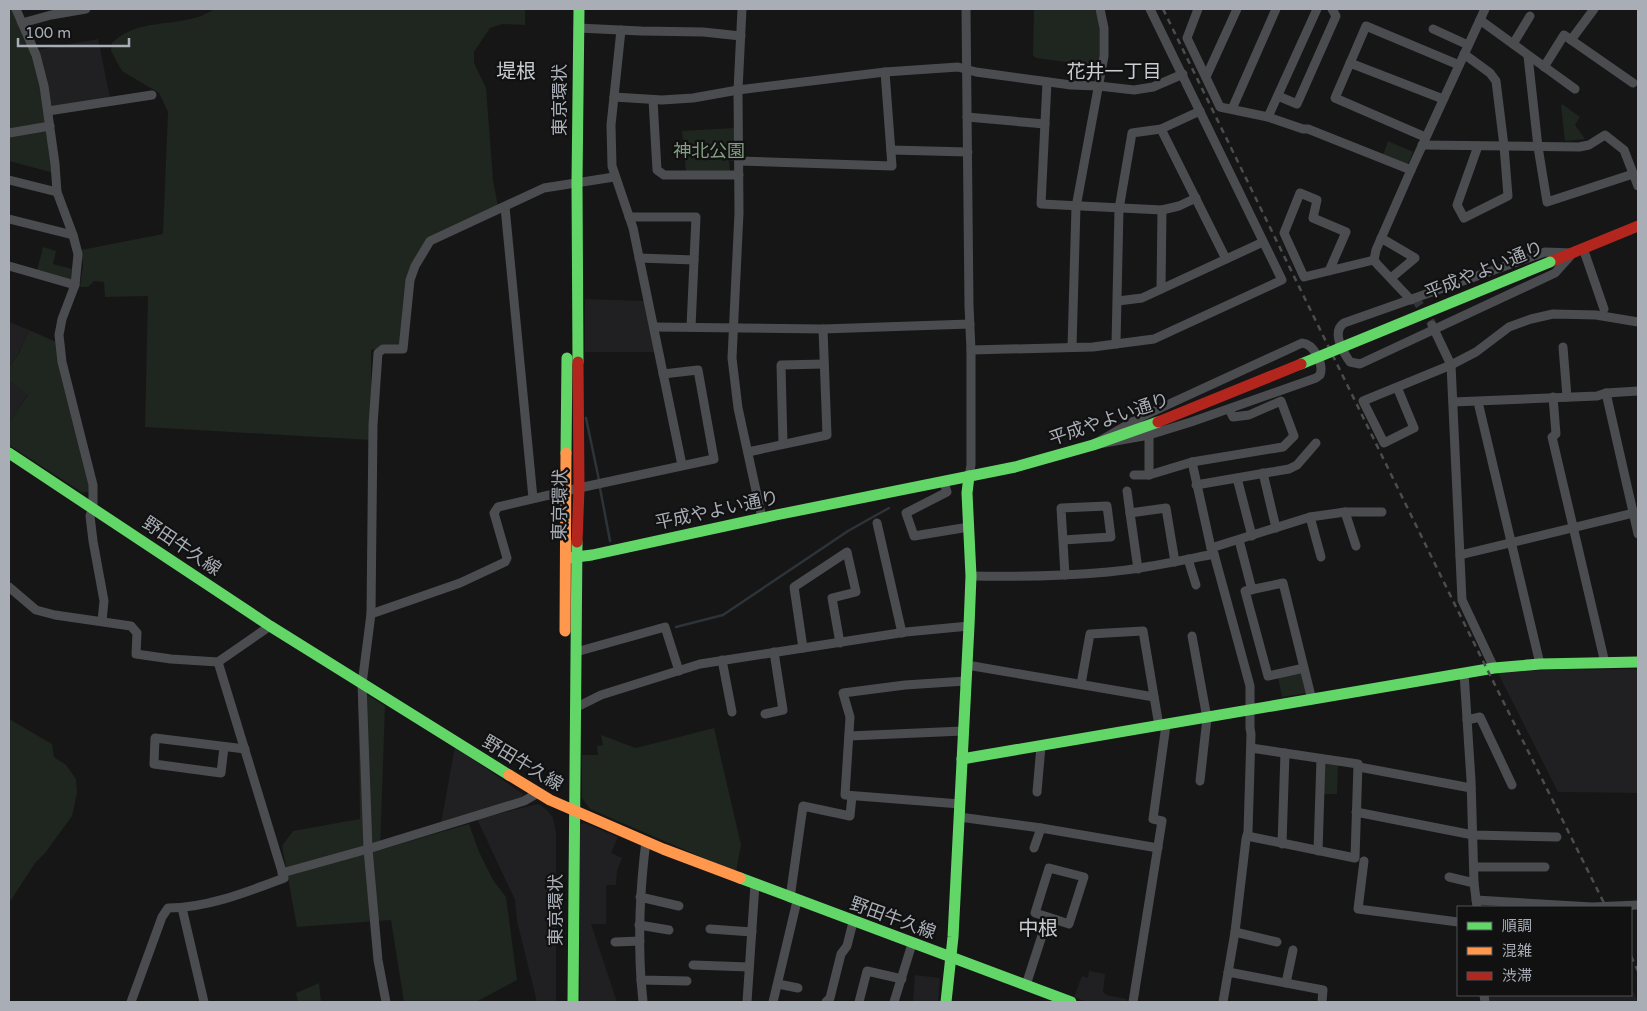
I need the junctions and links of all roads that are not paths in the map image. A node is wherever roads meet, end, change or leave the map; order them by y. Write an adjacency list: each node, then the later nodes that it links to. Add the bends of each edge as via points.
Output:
1 (16, 9): 18 (street)
2 (86, 9): 18 (street)
3 (569, 9): 66 (main road, 東京環状)
4 (579, 9): 19 (main road, 東京環状)
5 (742, 9): 22 (street)
6 (966, 9): 31 (street)
7 (1100, 9): 37 (street, via 1105,42)
8 (1150, 9): 33 (street)
9 (1198, 9): 34 (street, via 1188,38)
10 (1236, 9): 34 (street)
11 (1276, 9): 45 (street)
12 (1316, 9): 41 (street)
13 (1332, 9): 41 (street, via 1336,16 1297,104)
14 (1485, 9): 17 (street)
15 (1594, 9): 23 (street)
16 (1530, 16): 24 (street)
17 (1480, 20): 24 (street); 25 (street)
18 (22, 23): 46 (street, via 36,55)
19 (578, 28): 21 (street); 66 (main road, 東京環状)
20 (1433, 29): 25 (street)
21 (621, 30): 22 (street); 42 (street)
22 (741, 36): 39 (street)
23 (1571, 40): 30 (street, via 1564,35); 36 (street)
24 (1513, 44): 27 (street)
25 (1468, 45): 26 (street)
26 (1464, 54): 29 (street); 56 (street, via 1496,81)
27 (1528, 56): 30 (street); 57 (street)
28 (1350, 63): 29 (street, via 1366,26); 43 (street); 54 (street, via 1335,98)
29 (1459, 66): 43 (street)
30 (1544, 67): 38 (street)
31 (966, 70): 32 (street, via 958,67); 35 (street); 48 (street)
32 (885, 72): 39 (street); 58 (street)
33 (1182, 74): 37 (street, via 1141,89); 47 (street)
34 (1206, 77): 45 (street, via 1220,107)
35 (1047, 82): 37 (street); 50 (street)
36 (1633, 83)
37 (1099, 86): 70 (street)
38 (1575, 89)
39 (738, 90): 44 (street, via 693,98); 60 (street)
40 (152, 95): 46 (street)
41 (1278, 96): 49 (street)
42 (614, 97): 44 (street); 63 (street, via 610,147)
43 (1443, 99): 54 (street)
44 (653, 100): 62 (street, via 654,138 660,173)
45 (1232, 109): 49 (street)
46 (48, 111): 51 (street)
47 (1200, 111): 52 (street); 78 (street)
48 (967, 117): 50 (street); 59 (street)
49 (1268, 117): 61 (street, via 1308,129)
50 (1045, 124): 70 (street, via 1041,204)
51 (50, 126): 53 (street); 67 (street)
52 (1161, 128): 68 (street); 71 (street, via 1132,133)
53 (9, 133)
54 (1424, 141): 55 (street); 61 (street)
55 (1478, 146): 56 (street); 56 (street, via 1457,205 1464,218 1508,196)
56 (1504, 146): 57 (street)
57 (1538, 147): 65 (street, via 1578,147 1589,145 1605,135 1624,150); 65 (street, via 1547,202)
58 (891, 150): 59 (street); 60 (street, via 892,166)
59 (968, 152): 93 (street)
60 (739, 161): 62 (street)
61 (1411, 170): 77 (street)
62 (739, 175): 96 (street)
63 (614, 177): 66 (street); 73 (street)
64 (9, 180): 67 (street)
65 (1636, 180)
66 (573, 182): 69 (street, via 544,188); 129 (main road, 東京環状); 130 (main road, 東京環状)
67 (57, 192): 76 (street)
68 (1196, 198): 72 (street); 81 (street)
69 (505, 207): 132 (street); 162 (street, via 430,242 410,280 403,349 383,348 378,353 373,425)
70 (1076, 207): 71 (street); 100 (street)
71 (1119, 209): 72 (street); 90 (street)
72 (1162, 210): 88 (street)
73 (629, 217): 80 (street); 82 (street, via 696,217)
74 (9, 219): 76 (street)
75 (1638, 226): 79 (main road, 平成やよい通り)
76 (73, 235): 87 (street, via 78,254)
77 (1381, 238): 83 (street); 86 (street, via 1415,258)
78 (1263, 242): 81 (street); 99 (street, via 1282,280 1154,339)
79 (1578, 251): 89 (street, via 1545,252); 91 (street); 97 (street, via 1555,273); 117 (main road, 平成やよい通り, bridge)
80 (639, 258): 82 (street); 94 (street)
81 (1226, 259): 88 (street)
82 (694, 260): 95 (street)
83 (1374, 260): 85 (street); 86 (street)
84 (9, 266): 87 (street)
85 (1329, 271): 85 (street, via 1304,278 1284,233 1300,193 1317,200 1313,218 1346,232)
86 (1391, 278): 89 (street)
87 (75, 285): 133 (street, via 58,335 93,485)
88 (1160, 289): 90 (street, via 1142,298)
89 (1411, 300): 97 (street, via 1340,326 1337,336 1350,362 1360,364)
90 (1118, 301): 99 (street)
91 (1604, 309)
92 (1638, 322): 104 (street, via 1553,314 1531,319 1509,327 1476,352)
93 (970, 324): 98 (street); 102 (street)
94 (654, 327): 95 (street); 105 (street)
95 (691, 327): 96 (street)
96 (733, 327): 98 (street); 118 (street, via 734,380)
97 (1433, 327): 104 (street)
98 (823, 329): 103 (street)
99 (1116, 344): 100 (street)
100 (1072, 347): 102 (street)
101 (1563, 347): 110 (street)
102 (971, 350): 125 (street)
103 (824, 364): 116 (street, via 827,435); 116 (street, via 781,365)
104 (1451, 365): 106 (street); 111 (street)
105 (664, 374): 121 (street); 121 (street, via 698,370 714,459)
106 (1397, 387): 106 (street, via 1363,401 1384,444 1414,428)
107 (1638, 391): 108 (street)
108 (1606, 394): 110 (street); 137 (street)
109 (1553, 397): 110 (street); 112 (street); 143 (street, via 1556,434 1552,437)
110 (1566, 397)
111 (1453, 402): 112 (street); 151 (street)
112 (1478, 402): 148 (street)
113 (1229, 409): 114 (street); 117 (street, via 1316,378 1322,367 1312,347 1302,343 1289,348 1140,417); 120 (street, via 1233,417 1249,415 1281,401 1294,436 1283,447)
114 (1149, 435): 117 (street); 124 (street)
115 (1316, 443): 122 (street, via 1297,465)
116 (783, 444): 118 (street)
117 (1094, 445): 125 (main road, 平成やよい通り, via 1037,462)
118 (748, 452): 139 (street)
119 (9, 453): 133 (main road, 野田牛久線)
120 (1192, 462): 124 (street); 128 (street)
121 (682, 465): 129 (street)
122 (1263, 474): 126 (street); 142 (street)
123 (1134, 475): 124 (street)
124 (1149, 475)
125 (970, 476): 127 (main road, 平成やよい通り); 141 (main road, via 967,493)
126 (1237, 478): 128 (street); 145 (street)
127 (944, 482): 139 (main road, 平成やよい通り); 141 (street, via 947,492 906,514 914,536)
128 (1196, 485): 150 (street)
129 (579, 488): 130 (street); 153 (main road, 東京環状)
130 (567, 490): 132 (street); 153 (main road, 東京環状)
131 (1127, 491): 136 (street)
132 (533, 498): 162 (street, via 498,507 494,513 507,558 505,562 460,583)
133 (94, 508): 163 (street, via 90,516 104,601); 164 (main road, 野田牛久線)
134 (1345, 512): 135 (street); 138 (street); 149 (street)
135 (1382, 512)
136 (1130, 513): 155 (street, via 1166,508); 156 (street)
137 (1636, 513): 143 (street); 144 (street)
138 (1310, 517): 142 (street); 152 (street)
139 (762, 518): 153 (main road, 平成やよい通り)
140 (878, 523): 166 (street)
141 (969, 527): 158 (main road)
142 (1276, 528): 145 (street)
143 (1572, 528): 148 (street); 175 (street)
144 (1638, 534)
145 (1252, 536): 147 (street)
146 (1063, 540): 146 (street, via 1061,508 1107,506 1111,536); 157 (street)
147 (1238, 540): 150 (street); 161 (street)
148 (1511, 543): 151 (street); 177 (street)
149 (1356, 546)
150 (1212, 551): 154 (street); 188 (street, via 1250,686)
151 (1460, 555): 179 (street, via 1462,600)
152 (1321, 557)
153 (571, 558): 170 (main road, 東京環状); 201 (main road, 東京環状)
154 (1188, 559): 155 (street); 159 (street)
155 (1175, 562): 156 (street)
156 (1138, 569): 157 (street)
157 (1065, 575): 158 (street)
158 (971, 576): 165 (main road)
159 (1196, 585)
160 (9, 587): 163 (street, via 36,610 55,616)
161 (1252, 590): 178 (street, via 1283,583); 178 (street, via 1246,591 1268,676)
162 (371, 614): 183 (street)
163 (102, 622): 173 (street, via 132,626 137,633 136,654 171,660)
164 (270, 626): 173 (street); 183 (main road, 野田牛久線)
165 (969, 626): 166 (street); 176 (main road)
166 (902, 633): 168 (street)
167 (1192, 636): 191 (street)
168 (840, 643): 169 (street); 169 (street, via 832,598 856,592 847,552 794,587)
169 (803, 648): 171 (street)
170 (576, 652): 180 (street, via 665,627); 187 (main road, 東京環状)
171 (774, 652): 172 (street); 190 (street, via 783,710)
172 (722, 660): 180 (street); 189 (street)
173 (218, 662): 199 (street)
174 (1638, 662): 175 (main road)
175 (1605, 663): 177 (main road)
176 (967, 664): 182 (main road); 184 (street)
177 (1540, 664): 179 (main road)
178 (1304, 668): 186 (street)
179 (1494, 668): 181 (main road)
180 (679, 671): 187 (street, via 601,695)
181 (1464, 673): 186 (main road); 192 (street)
182 (966, 681): 194 (main road); 195 (street, via 843,693 850,717)
183 (362, 684): 209 (main road, 野田牛久線); 223 (street)
184 (1081, 684): 185 (street); 185 (street, via 1090,634 1143,631)
185 (1154, 697): 193 (street)
186 (1312, 700): 188 (main road)
187 (574, 708): 211 (main road, 東京環状)
188 (1251, 711): 191 (main road); 198 (street)
189 (732, 712)
190 (765, 714)
191 (1207, 718): 193 (main road); 205 (street)
192 (1467, 720): 206 (street, via 1480,717); 207 (street)
193 (1163, 725): 196 (main road); 222 (street, via 1153,818 1162,821)
194 (963, 731): 195 (street); 202 (main road)
195 (849, 736): 210 (street, via 845,795)
196 (1041, 746): 202 (main road); 208 (street)
197 (224, 747): 197 (street, via 155,738 154,764 220,773); 199 (street)
198 (1251, 748): 200 (street); 217 (street)
199 (245, 749): 228 (street)
200 (1285, 753): 203 (street); 220 (street)
201 (564, 759)
202 (962, 759): 212 (main road)
203 (1321, 759): 204 (street, via 1358,764); 224 (street)
204 (1359, 767): 207 (street); 213 (street)
205 (1200, 781)
206 (1512, 785)
207 (1471, 788): 216 (street)
208 (1037, 792)
209 (538, 793): 211 (main road, 野田牛久線); 223 (street, via 524,801)
210 (852, 796): 212 (street); 233 (street, via 850,816 803,806)
211 (567, 804): 219 (main road, 野田牛久線); 267 (main road, 東京環状); 268 (main road, 東京環状)
212 (960, 804): 214 (main road)
213 (1356, 812): 216 (street); 224 (street, via 1355,858)
214 (960, 816): 215 (street); 253 (main road)
215 (1041, 828): 221 (street); 222 (street)
216 (1473, 835): 218 (street); 226 (street)
217 (1247, 836): 220 (street); 247 (street)
218 (1557, 837)
219 (646, 842): 231 (main road, 野田牛久線); 232 (street)
220 (1282, 844): 224 (street)
221 (1034, 848)
222 (1158, 848): 277 (street)
223 (368, 849): 228 (street); 266 (street, via 378,960)
224 (1318, 851)
225 (1364, 861): 242 (street, via 1358,909)
226 (1474, 866): 227 (street); 230 (street)
227 (1544, 867)
228 (282, 873): 239 (street, via 284,878 260,887)
229 (1449, 877): 230 (street)
230 (1474, 883): 234 (street)
231 (756, 884): 233 (main road, 野田牛久線); 246 (street)
232 (640, 897): 236 (street); 243 (street)
233 (794, 899): 241 (main road, 野田牛久線); 260 (street)
234 (1476, 904): 237 (street)
235 (1638, 904): 238 (street)
236 (679, 906)
237 (1550, 906)
238 (1604, 906)
239 (182, 908): 264 (street, via 168,908 162,917); 265 (street)
240 (1048, 917): 240 (street, via 1035,913 1049,868 1084,877 1068,924); 262 (street)
241 (853, 922): 251 (main road, 野田牛久線); 272 (street, via 830,998)
242 (1457, 922)
243 (640, 925): 245 (street); 248 (street)
244 (710, 929): 246 (street)
245 (669, 930)
246 (752, 932): 255 (street)
247 (1235, 932): 250 (street); 256 (street)
248 (640, 941): 249 (street); 258 (street)
249 (615, 942)
250 (1277, 942)
251 (912, 944): 253 (main road, 野田牛久線); 257 (street)
252 (1293, 950): 261 (street)
253 (950, 958): 262 (main road, 野田牛久線); 275 (main road)
254 (693, 965): 255 (street)
255 (749, 967): 270 (street)
256 (1228, 972): 261 (street); 278 (street)
257 (902, 979): 273 (street, via 867,971); 274 (street)
258 (641, 980): 259 (street); 269 (street)
259 (687, 981)
260 (778, 984): 263 (street); 271 (street)
261 (1286, 984): 279 (street, via 1323,990)
262 (1026, 985): 276 (main road, 野田牛久線)
263 (798, 988)
264 (132, 1002)
265 (204, 1002)
266 (386, 1002)
267 (562, 1002)
268 (573, 1002)
269 (643, 1002)
270 (747, 1002)
271 (773, 1002)
272 (826, 1002)
273 (859, 1002)
274 (894, 1002)
275 (946, 1002)
276 (1071, 1002)
277 (1133, 1002)
278 (1223, 1002)
279 (1322, 1002)

